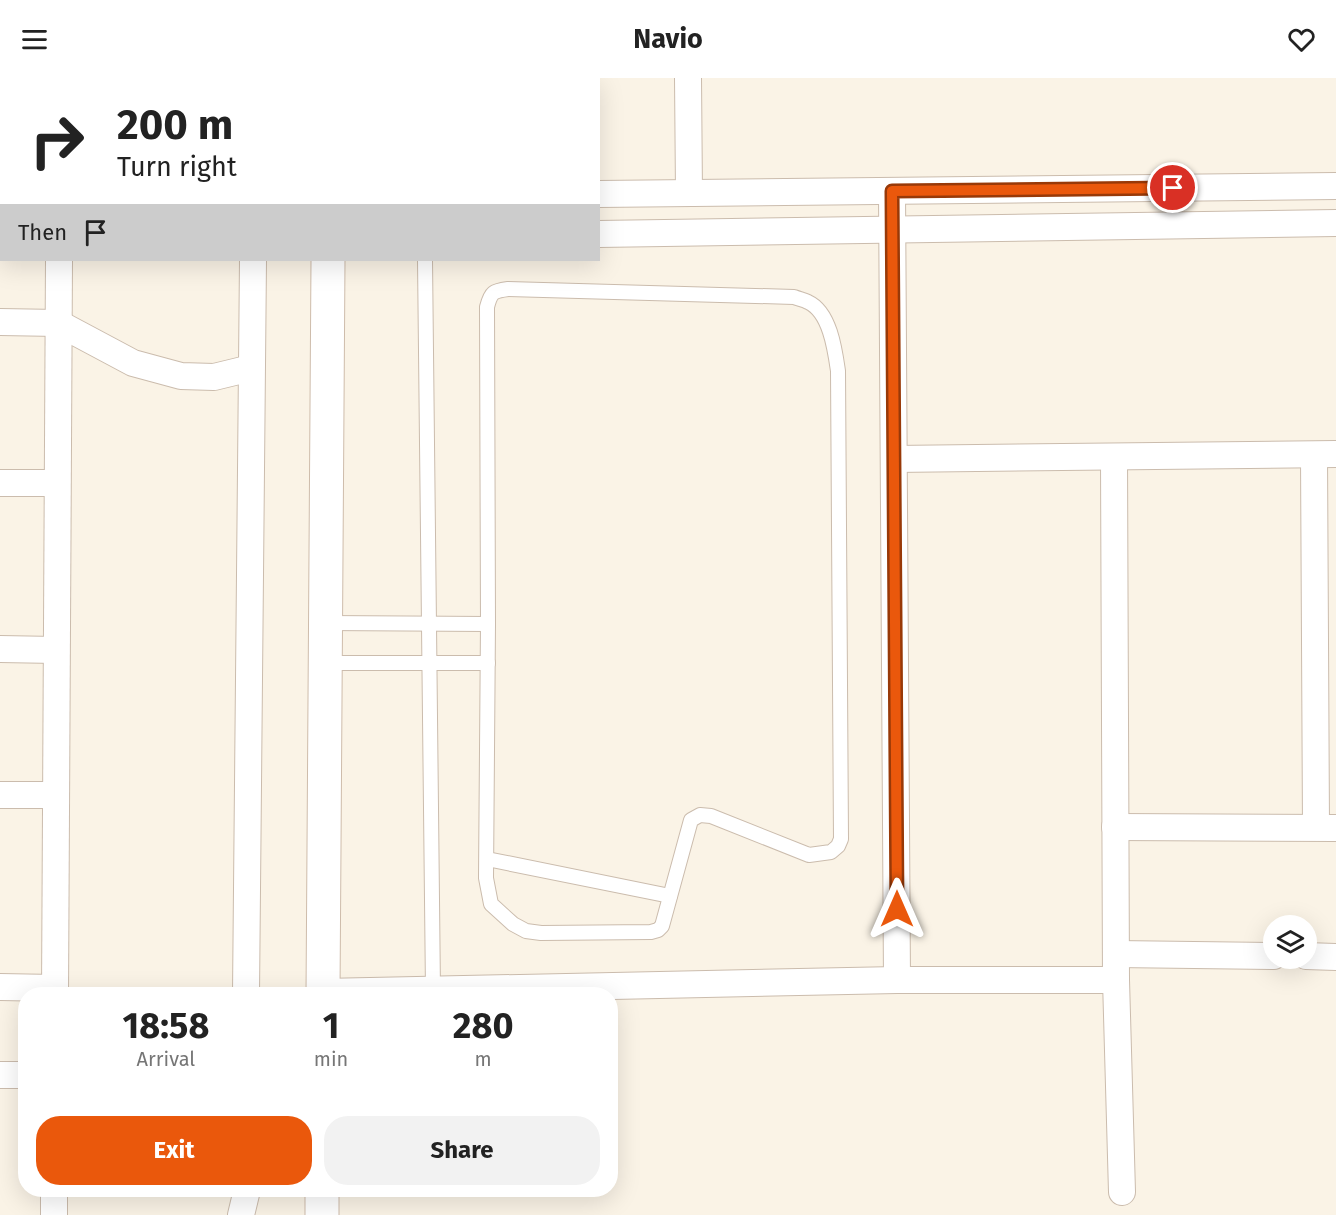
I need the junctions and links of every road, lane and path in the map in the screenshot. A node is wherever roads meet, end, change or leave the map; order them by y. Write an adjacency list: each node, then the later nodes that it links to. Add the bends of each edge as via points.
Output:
1 (688, 78): 5 (street)
2 (1336, 186): 3 (street)
3 (892, 191): 5 (street); 7 (street)
4 (600, 194): 5 (street)
5 (689, 194)
6 (1336, 223): 7 (street)
7 (892, 230): 8 (street); 18 (street)
8 (600, 234)
9 (58, 261): 14 (street)
10 (252, 261): 15 (street)
11 (328, 261): 21 (street)
12 (425, 261): 22 (lane)
13 (0, 322): 14 (street)
14 (58, 323): 15 (street, via 133,363 181,376 214,378); 20 (street)
15 (251, 368): 43 (street)
16 (1325, 454): 17 (street); 32 (street)
17 (1114, 457): 18 (street); 31 (street)
18 (894, 459): 39 (street)
19 (0, 483): 20 (street)
20 (57, 483): 25 (street)
21 (325, 623): 22 (lane); 26 (street)
22 (429, 623): 23 (lane); 27 (lane)
23 (488, 624): 28 (lane); 34 (lane, via 490,296 508,289 794,297 810,302 821,313 833,338 838,371 841,839 831,852 809,855 711,816 699,815 691,820)
24 (0, 649): 25 (street)
25 (56, 650): 30 (street)
26 (325, 663): 27 (lane); 44 (street)
27 (430, 663): 28 (lane); 45 (lane)
28 (488, 663): 33 (lane)
29 (0, 795): 30 (street)
30 (56, 795): 42 (street)
31 (1115, 827): 32 (street); 35 (street)
32 (1326, 828)
33 (487, 859): 34 (lane); 34 (lane, via 491,904 526,931 651,932 662,926)
34 (670, 897)
35 (1116, 954): 36 (street); 40 (street)
36 (1263, 956)
37 (1317, 956): 38 (street)
38 (1336, 957)
39 (897, 980): 40 (street); 46 (street)
40 (1116, 980): 50 (street)
41 (0, 987): 47 (street)
42 (55, 987)
43 (246, 987)
44 (323, 987)
45 (433, 987)
46 (602, 987)
47 (18, 988)
48 (0, 1075): 49 (street)
49 (18, 1075)
50 (1122, 1192)
51 (54, 1197): 54 (street)
52 (245, 1197): 55 (street)
53 (322, 1197): 56 (street)
54 (54, 1215)
55 (241, 1215)
56 (322, 1215)

